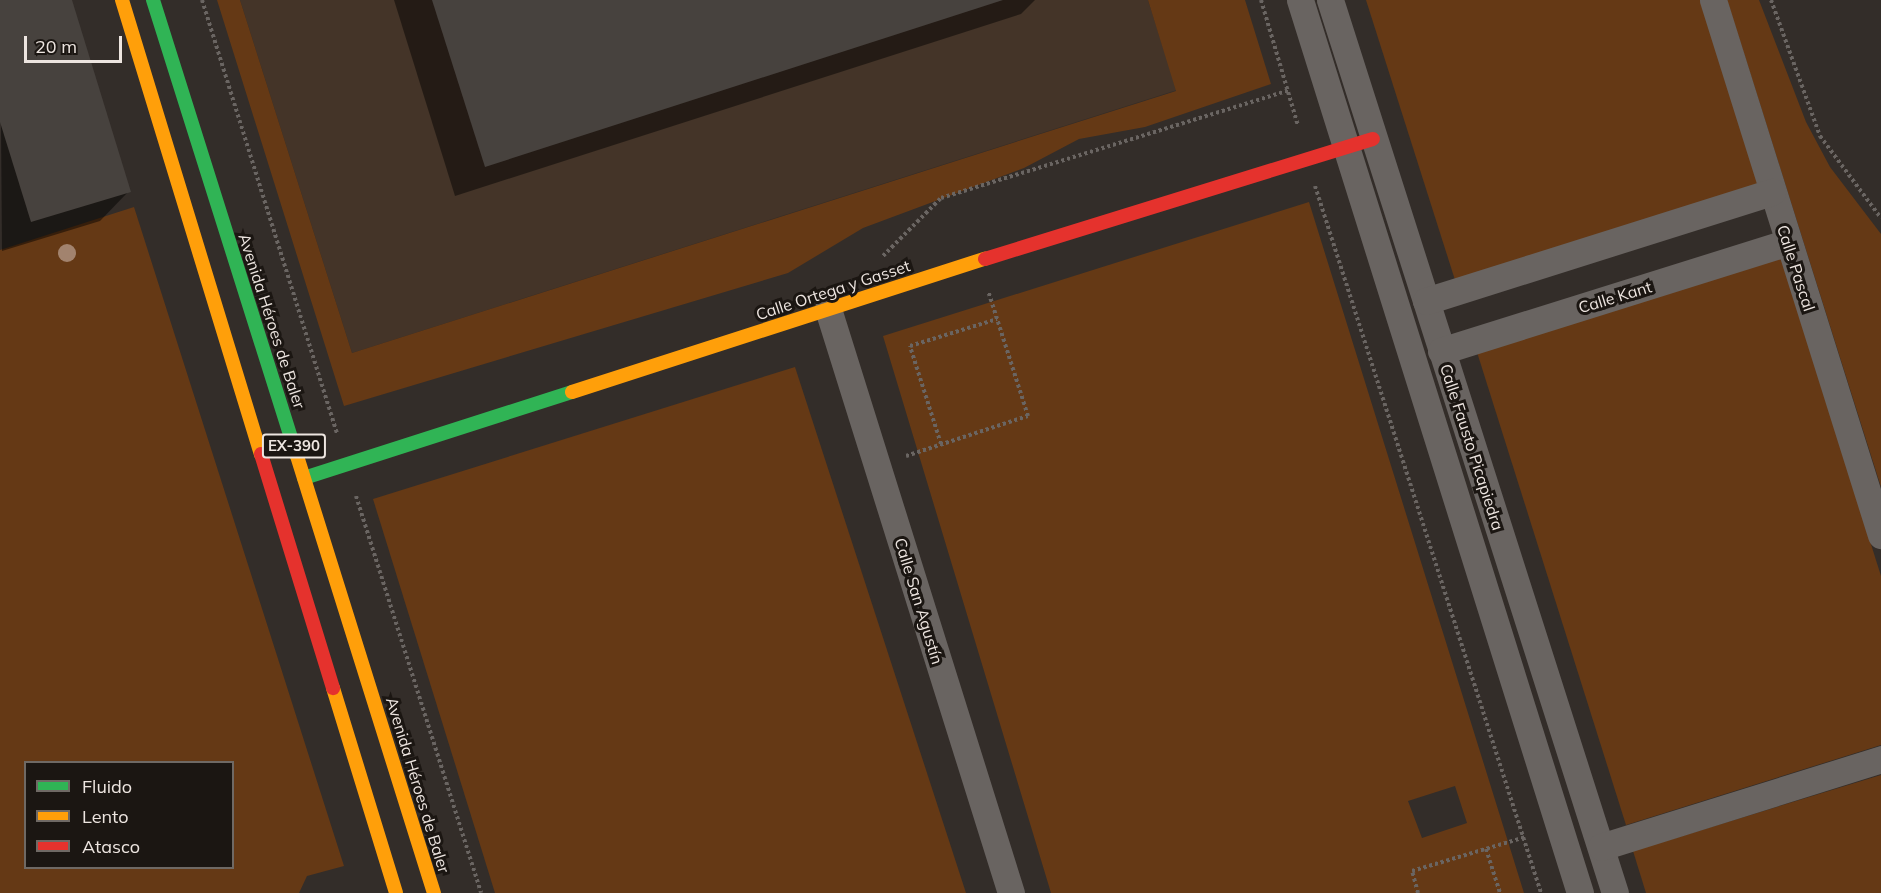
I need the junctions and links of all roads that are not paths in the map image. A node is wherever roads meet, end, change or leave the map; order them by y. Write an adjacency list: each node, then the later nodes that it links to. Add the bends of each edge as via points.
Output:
1 (122, 0): 17 (main road, EX-390)
2 (153, 0): 13 (main road, Avenida Héroes de Baler / EX-390)
3 (1300, 0): 7 (street, Calle Fausto Picapiedra)
4 (1330, 0): 6 (street, Calle Fausto Picapiedra)
5 (1713, 0): 8 (street, Calle Pascal)
6 (1373, 139): 7 (main road, Calle Ortega y Gasset); 10 (street, Calle Fausto Picapiedra)
7 (1343, 146): 11 (main road, Calle Ortega y Gasset); 20 (street, Calle Fausto Picapiedra)
8 (1772, 192): 9 (street, Calle Pascal); 10 (street)
9 (1788, 242): 12 (street, Calle Kant); 14 (street, Calle Pascal)
10 (1426, 301): 12 (street, Calle Fausto Picapiedra)
11 (828, 309): 13 (main road, Calle Ortega y Gasset); 19 (street, Calle San Agustín)
12 (1442, 351): 16 (street, Calle Fausto Picapiedra)
13 (304, 478): 18 (main road, Avenida Héroes de Baler / EX-390)
14 (1881, 535)
15 (1881, 759): 16 (street)
16 (1601, 848): 21 (street, Calle Fausto Picapiedra)
17 (396, 893)
18 (434, 893)
19 (1011, 893)
20 (1580, 893)
21 (1615, 893)

